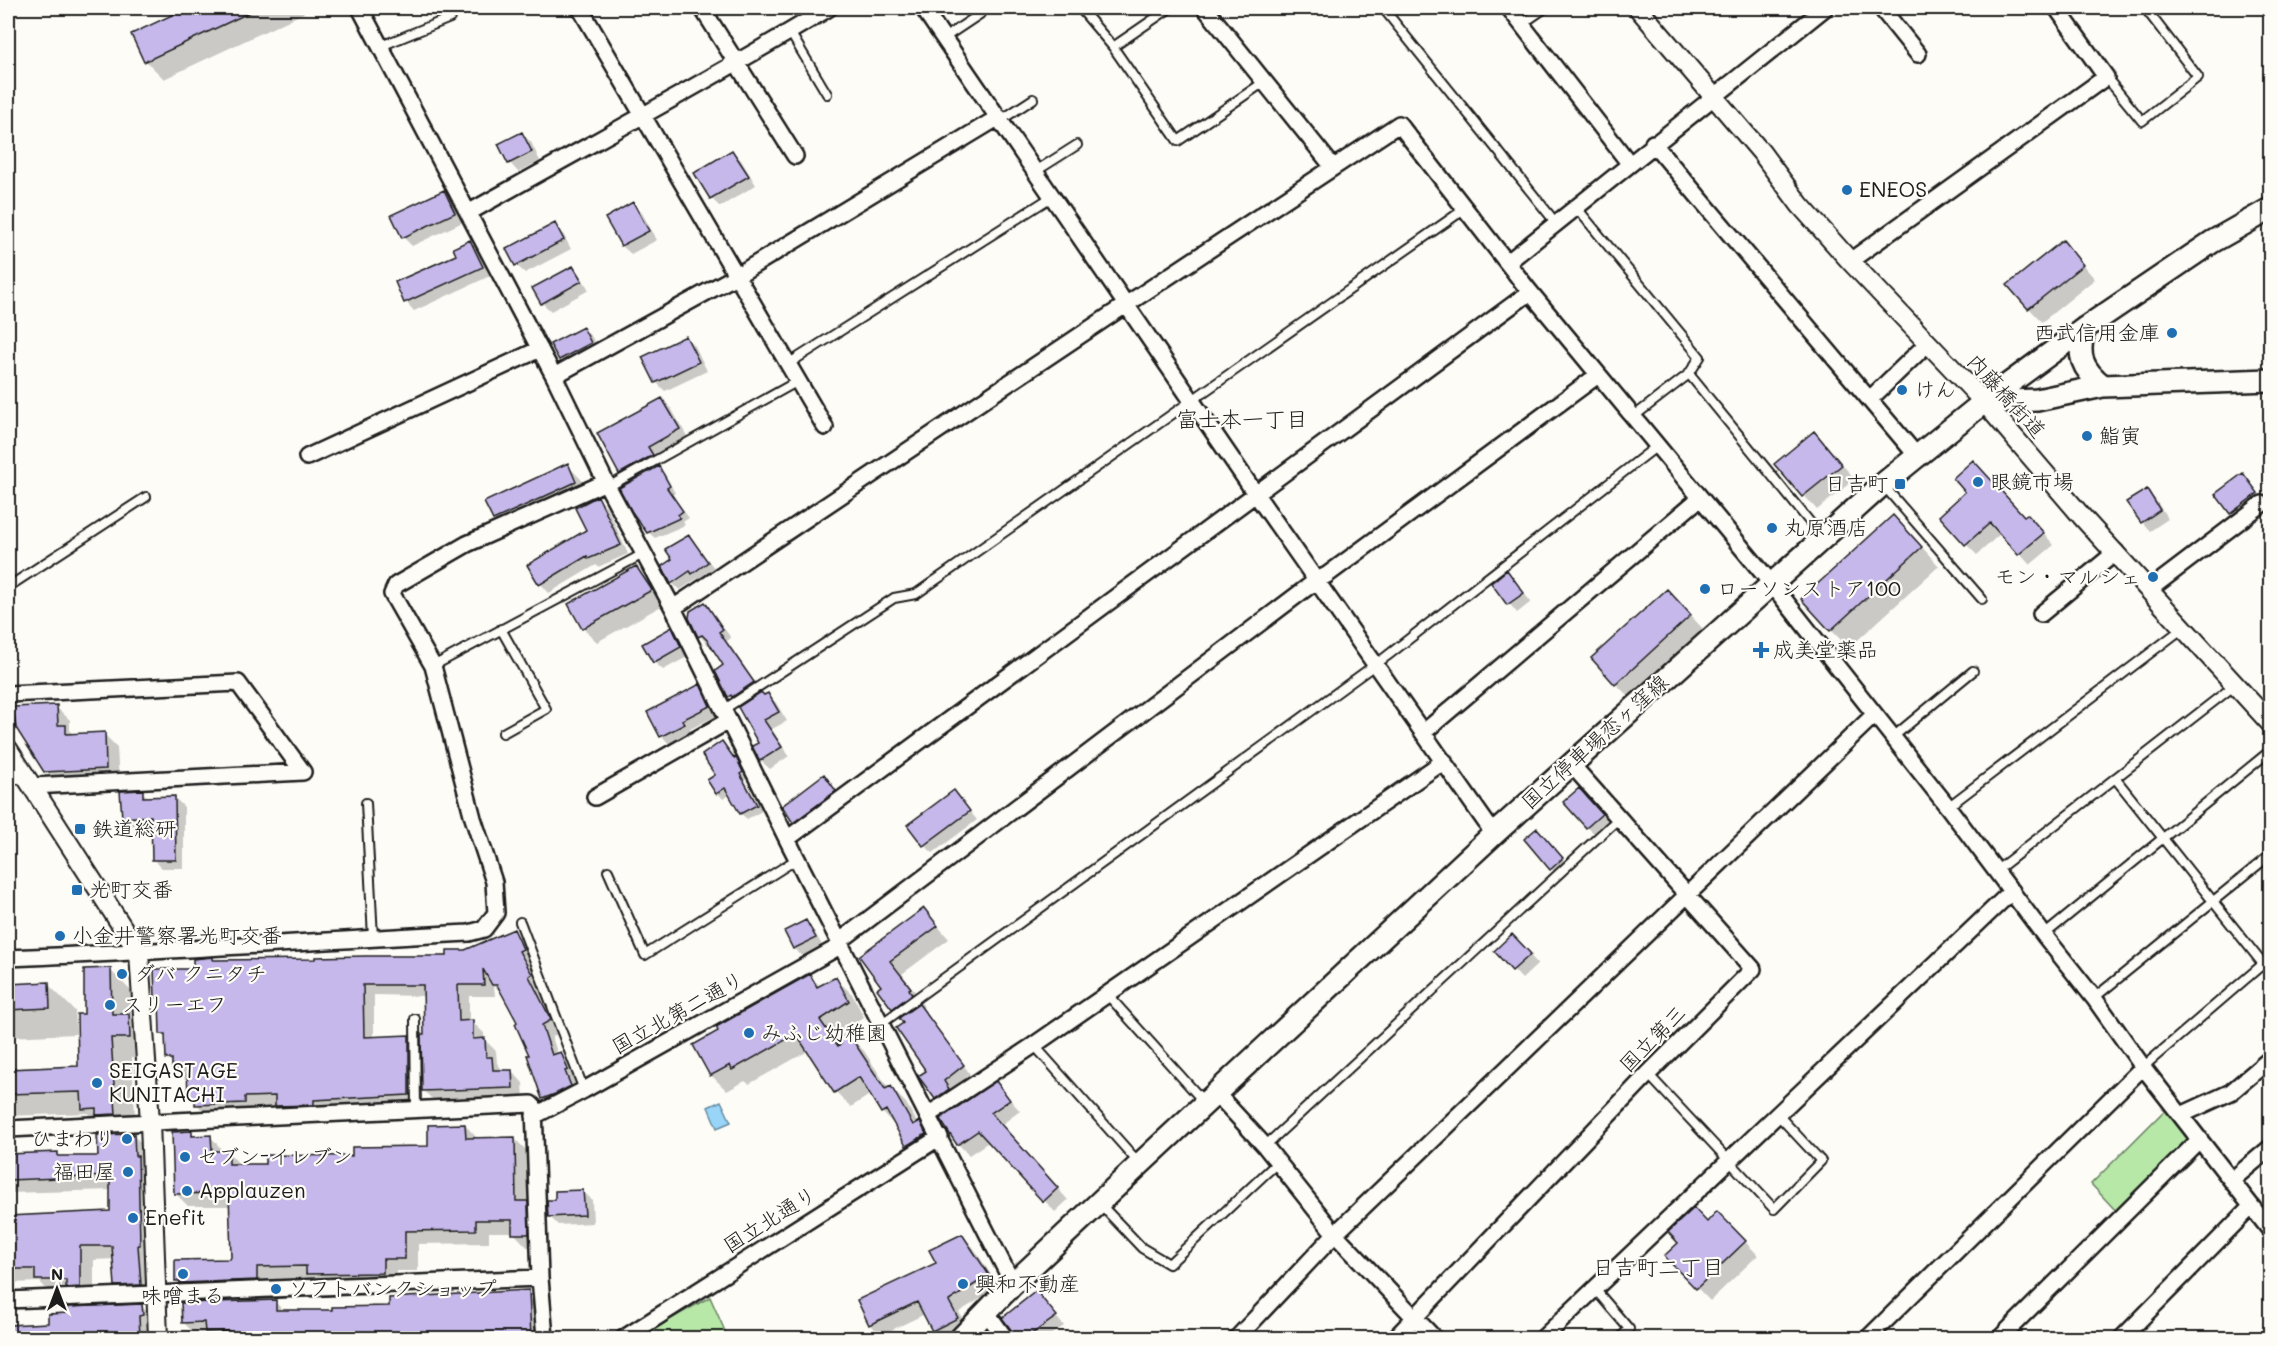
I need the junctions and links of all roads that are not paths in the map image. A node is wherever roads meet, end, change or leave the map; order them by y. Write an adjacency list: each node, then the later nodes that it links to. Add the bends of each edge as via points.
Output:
1 (360, 8): 22 (street)
2 (580, 8): 31 (street)
3 (702, 8): 25 (street)
4 (829, 8): 20 (street)
5 (923, 8): 21 (street)
6 (975, 8): 21 (lane, via 980,14)
7 (1080, 8): 23 (lane)
8 (1170, 8): 23 (lane)
9 (1204, 8): 27 (street)
10 (1383, 8): 44 (lane)
11 (1509, 8): 19 (street)
12 (1545, 8): 19 (lane)
13 (1638, 8): 29 (street, 内藤橋街道)
14 (1826, 8): 29 (street)
15 (1881, 8): 24 (street)
16 (2061, 8): 26 (street, via 2058,10)
17 (2145, 8): 26 (lane, via 2198,77 2142,121)
18 (450, 18): 22 (lane)
19 (1522, 24): 36 (street)
20 (790, 32): 25 (street); 28 (lane)
21 (944, 38): 32 (street)
22 (381, 46): 43 (street)
23 (1113, 47): 27 (lane, via 1178,141)
24 (1918, 54)
25 (737, 63): 31 (street); 35 (street)
26 (2106, 77): 45 (street)
27 (1264, 82): 37 (street)
28 (827, 94)
29 (1712, 96): 33 (street); 45 (street, 内藤橋街道)
30 (1033, 99): 32 (lane)
31 (642, 114): 43 (street); 47 (street)
32 (1000, 118): 38 (street); 47 (street)
33 (1653, 144): 36 (street); 61 (street)
34 (1077, 145): 38 (lane)
35 (795, 156)
36 (1629, 164): 40 (street)
37 (1333, 167): 41 (street, via 1399,124); 49 (street)
38 (1036, 171): 39 (street)
39 (1054, 196): 49 (street); 53 (lane)
40 (1576, 207): 44 (street); 54 (lane, via 1700,357)
41 (1466, 208): 46 (street); 60 (lane)
42 (2271, 209): 50 (main road, 国立停車場恋ヶ窪線, via 2212,242)
43 (468, 213): 52 (street)
44 (1556, 223): 46 (street)
45 (1850, 261): 51 (street, 内藤橋街道)
46 (1508, 262): 48 (street)
47 (736, 276): 53 (street); 56 (street)
48 (1530, 292): 55 (street); 70 (street)
49 (1127, 304): 60 (street); 82 (street)
50 (2085, 328): 59 (main road, via 2080,343 2082,362); 62 (main road, 国立停車場恋ヶ窪線)
51 (1928, 344): 61 (street); 62 (street, 内藤橋街道)
52 (540, 349): 56 (street); 67 (street)
53 (788, 364): 58 (street)
54 (1689, 374): 63 (lane); 74 (lane)
55 (1598, 375): 63 (street); 77 (street, 国立北第二通り)
56 (554, 376): 68 (street)
57 (2271, 380): 59 (main road)
58 (798, 381): 64 (street); 68 (lane)
59 (2103, 386): 62 (main road, via 2037,400)
60 (1193, 399): 70 (street); 92 (lane, via 916,594 894,598)
61 (1870, 399): 66 (street)
62 (1984, 402): 66 (main road, 国立停車場恋ヶ窪線); 75 (street, 内藤橋街道)
63 (1633, 417): 65 (street)
64 (825, 426)
65 (1657, 446): 72 (street); 86 (lane)
66 (1917, 456): 69 (main road, 国立停車場恋ヶ窪線)
67 (307, 457)
68 (607, 484): 76 (street); 87 (street, via 467,544 396,585 392,594)
69 (1883, 484): 74 (main road, 国立停車場恋ヶ窪線); 81 (lane)
70 (1256, 493): 77 (street); 109 (street)
71 (146, 497): 79 (lane)
72 (1700, 498): 78 (street); 94 (street)
73 (2262, 504): 80 (street)
74 (1822, 537): 78 (main road, 国立停車場恋ヶ窪線)
75 (2116, 552): 80 (street, 内藤橋街道); 83 (street)
76 (643, 554): 82 (street); 85 (lane)
77 (1317, 580): 86 (street); 120 (street, 国立北第二通り)
78 (1771, 583): 91 (street); 100 (main road, 国立停車場恋ヶ窪線)
79 (8, 587)
80 (2150, 589): 84 (street, 内藤橋街道)
81 (1982, 599)
82 (672, 608): 92 (street)
83 (2040, 614)
84 (2184, 628): 89 (street, 内藤橋街道); 105 (lane)
85 (501, 629): 87 (lane); 95 (lane, via 546,709)
86 (1374, 663): 94 (street); 129 (lane)
87 (433, 666): 119 (street, via 494,882 496,913 484,929 469,933)
88 (1973, 670): 96 (lane)
89 (2236, 684): 93 (street, 内藤橋街道); 101 (lane)
90 (8, 694): 102 (street, via 238,683 303,772)
91 (1874, 715): 96 (street); 115 (street)
92 (726, 716): 103 (street); 109 (street)
93 (2271, 723)
94 (1424, 732): 99 (street)
95 (503, 733)
96 (1893, 737): 105 (street)
97 (8, 749): 102 (street)
98 (2271, 751): 108 (lane)
99 (1444, 761): 107 (street); 126 (street)
100 (1571, 764): 106 (street, 国立第三); 107 (main road, 国立停車場恋ヶ窪線)
101 (2115, 778): 108 (lane); 113 (lane)
102 (22, 779): 121 (street)
103 (595, 797)
104 (366, 803): 119 (lane)
105 (1948, 807): 113 (street)
106 (1619, 818): 115 (street, 国立第三); 145 (lane)
107 (1494, 834): 135 (main road, 国立停車場恋ヶ窪線)
108 (2163, 838): 116 (lane); 118 (lane)
109 (787, 839): 111 (street)
110 (2271, 855): 116 (lane)
111 (797, 859): 112 (lane, via 645,956); 120 (street)
112 (608, 870)
113 (1997, 870): 114 (street)
114 (2012, 891): 118 (street); 137 (street)
115 (1687, 894): 133 (street, 国立第三, via 1753,969); 154 (street)
116 (2213, 902): 124 (lane); 127 (lane)
117 (520, 922): 134 (lane)
118 (2044, 936): 127 (street)
119 (373, 938): 121 (street)
120 (841, 943): 129 (street); 134 (street, 国立北第二通り)
121 (139, 953): 122 (street); 141 (street)
122 (8, 958)
123 (2271, 958): 124 (lane)
124 (2263, 964): 125 (lane); 132 (lane)
125 (2271, 973)
126 (1106, 993): 130 (street); 135 (lane)
127 (2094, 998): 132 (street)
128 (414, 1018): 136 (lane)
129 (881, 1024): 139 (street)
130 (1034, 1044): 139 (street); 149 (lane)
131 (2271, 1059): 138 (street, via 2231,1092)
132 (2143, 1067): 138 (street); 172 (street)
133 (1648, 1074): 147 (lane); 161 (street, 国立第三)
134 (584, 1090): 140 (street, 国立北第二通り)
135 (1211, 1098): 145 (street); 149 (main road, 国立停車場恋ヶ窪線)
136 (416, 1110): 140 (street, via 531,1104); 141 (street)
137 (1778, 1114): 147 (street); 147 (lane, via 1821,1161 1774,1209)
138 (2181, 1114): 144 (street)
139 (928, 1115): 143 (street)
140 (534, 1116): 155 (street)
141 (150, 1122): 142 (street); 158 (street)
142 (8, 1129)
143 (940, 1137): 156 (street); 164 (street, 国立北通り)
144 (2199, 1139): 150 (street); 173 (street)
145 (1265, 1146): 148 (street)
146 (2271, 1148): 150 (street)
147 (1729, 1161): 157 (street)
148 (1277, 1163): 151 (lane, via 1169,1264 1142,1248); 154 (street)
149 (1140, 1164): 151 (main road, 国立停車場恋ヶ窪線)
150 (2232, 1180): 152 (street)
151 (1099, 1202): 156 (main road, 国立停車場恋ヶ窪線)
152 (2251, 1207): 153 (street); 174 (street)
153 (2271, 1230)
154 (1335, 1234): 161 (street); 167 (street)
155 (540, 1278): 158 (street); 163 (street)
156 (1013, 1284): 160 (main road, 国立停車場恋ヶ窪線)
157 (1594, 1288): 170 (street); 171 (lane, via 1629,1329)
158 (156, 1295): 159 (street); 162 (street)
159 (8, 1300)
160 (987, 1313): 165 (main road, 国立停車場恋ヶ窪線); 166 (street)
161 (1415, 1319): 168 (street, 国立第三); 169 (street)
162 (158, 1338)
163 (544, 1338)
164 (624, 1338)
165 (961, 1338)
166 (1005, 1338)
167 (1237, 1338)
168 (1395, 1338)
169 (1434, 1338)
170 (1543, 1338)
171 (1620, 1338)
172 (1868, 1338)
173 (2000, 1338)
174 (2122, 1338)

